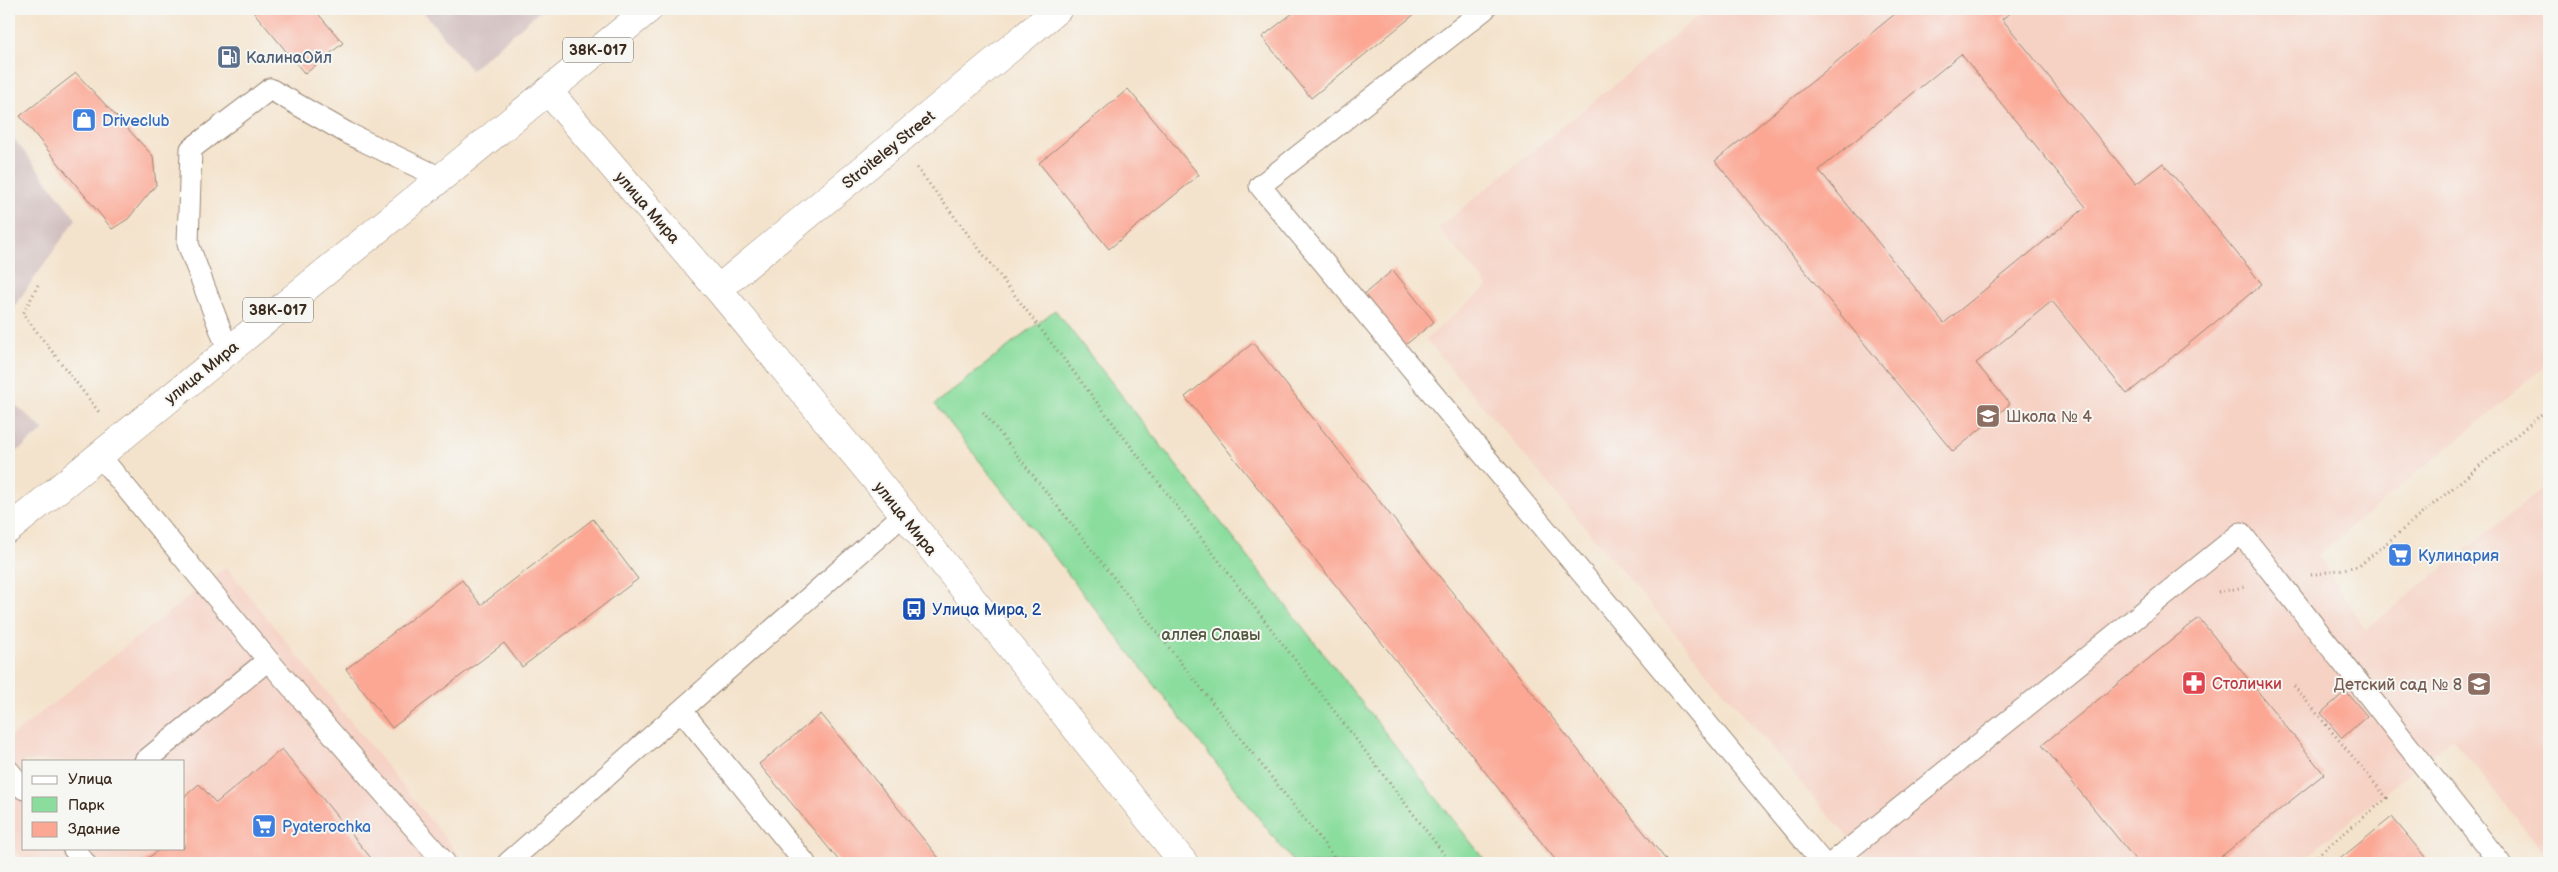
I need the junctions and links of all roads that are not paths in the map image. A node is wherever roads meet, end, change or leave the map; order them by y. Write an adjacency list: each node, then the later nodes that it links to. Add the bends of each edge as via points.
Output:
1 (648, 9): 4 (main road, 38К-017)
2 (1058, 9): 6 (main road, Stroiteley Street)
3 (1485, 9): 23 (lane, via 1260,186)
4 (548, 90): 5 (main road, улица Мира / 38К-017); 6 (main road, улица Мира)
5 (441, 178): 7 (main road, улица Мира / 38К-017); 7 (lane, via 348,133 270,89 192,149 188,244)
6 (718, 289): 9 (main road, улица Мира)
7 (228, 350): 8 (main road, улица Мира / 38К-017)
8 (110, 447): 10 (main road, улица Мира / 38К-017); 11 (lane)
9 (904, 514): 12 (lane); 22 (main road, улица Мира)
10 (9, 529)
11 (268, 660): 13 (lane); 19 (lane)
12 (682, 711): 20 (lane); 21 (lane)
13 (146, 760)
14 (9, 771): 15 (lane)
15 (22, 787)
16 (75, 850): 18 (lane)
17 (1843, 860): 24 (lane, via 2241,533)
18 (85, 863)
19 (445, 863)
20 (508, 863)
21 (805, 863)
22 (1184, 863)
23 (1823, 863)
24 (2500, 863)

